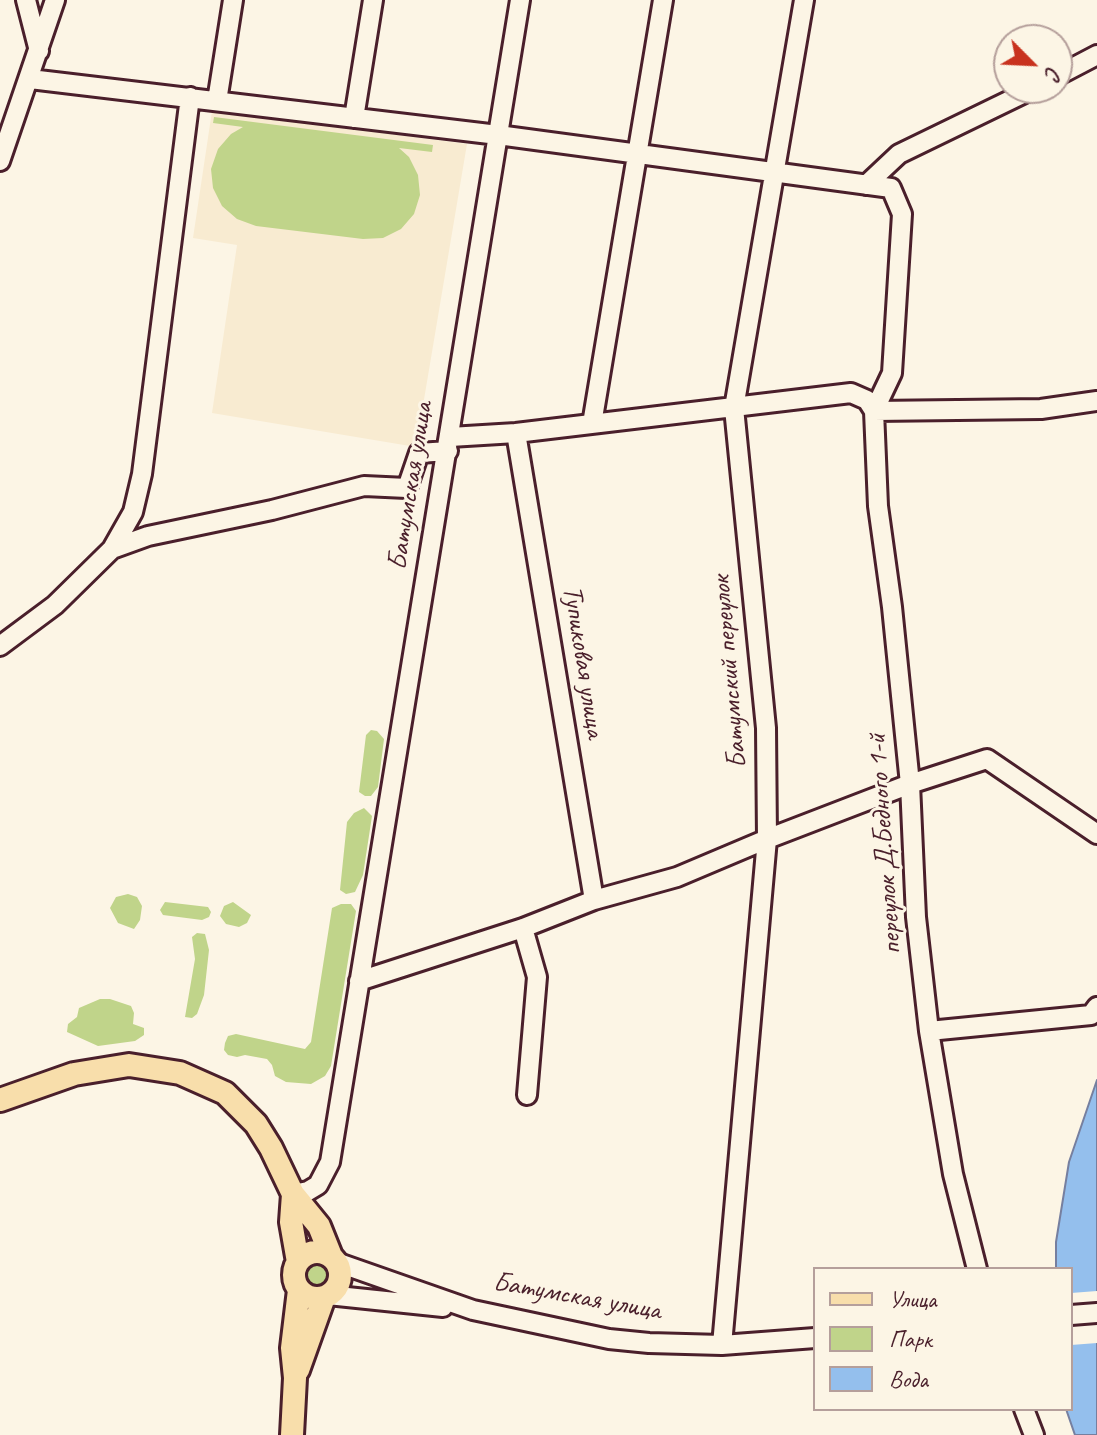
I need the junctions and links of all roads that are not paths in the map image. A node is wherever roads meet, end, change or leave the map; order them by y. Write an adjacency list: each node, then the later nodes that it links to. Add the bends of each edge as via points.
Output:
1 (26, 0): 8 (street)
2 (55, 0): 8 (street)
3 (233, 0): 13 (street)
4 (373, 0): 15 (street)
5 (520, 0): 16 (street, Батумская улица)
6 (663, 0): 17 (street)
7 (804, 0): 19 (street, Батумский переулок)
8 (39, 51): 11 (street)
9 (1097, 55): 10 (street)
10 (1073, 68)
11 (30, 79): 12 (street); 18 (street)
12 (190, 97): 13 (street); 27 (street, via 142,474 133,512)
13 (217, 101): 15 (street)
14 (1002, 104): 20 (street, via 899,154)
15 (354, 118): 16 (street)
16 (498, 135): 17 (street); 26 (street, Батумская улица)
17 (636, 154): 19 (street); 24 (street)
18 (0, 161)
19 (774, 173): 20 (street); 22 (street, Батумский переулок)
20 (866, 185): 23 (street, via 891,188 902,214 892,373)
21 (1097, 401): 23 (street, via 1041,409)
22 (734, 408): 23 (street, via 851,393 867,400); 24 (street); 31 (street, Батумский переулок, via 766,728)
23 (874, 411): 29 (street, переулок Д.Бедного 1-й, via 878,506)
24 (592, 424): 25 (street)
25 (516, 433): 26 (street); 32 (street, Тупиковая улица)
26 (449, 444): 27 (street, via 419,453 407,488 364,486); 34 (street, Батумская улица)
27 (112, 549): 28 (street, via 55,605)
28 (0, 646)
29 (910, 784): 30 (street, via 987,759); 31 (street); 36 (street, переулок Д.Бедного 1-й, via 916,917)
30 (1097, 834)
31 (767, 839): 32 (street, via 677,877); 49 (street, Батумский переулок)
32 (594, 900): 33 (street)
33 (523, 928): 34 (street); 37 (street, via 537,977)
34 (359, 981): 39 (street, Батумская улица, via 330,1162 318,1185)
35 (1097, 1007): 36 (street, via 1091,1015)
36 (929, 1031): 42 (street, переулок Д.Бедного 1-й, via 953,1174)
37 (527, 1095)
38 (0, 1100): 39 (main road, via 108,1067 180,1073 241,1106 271,1148)
39 (293, 1194): 40 (main road, via 319,1226); 41 (main road, via 291,1222)
40 (334, 1259): 41 (main road, via 317,1252); 44 (main road, via 339,1281); 45 (street, Батумская улица)
41 (298, 1262): 43 (main road, via 294,1276)
42 (976, 1267)
43 (299, 1290): 44 (main road, via 310,1297); 50 (main road, via 292,1348)
44 (326, 1296): 45 (street); 50 (main road)
45 (473, 1310): 49 (street, Батумская улица, via 609,1339)
46 (1097, 1313): 47 (street)
47 (1073, 1315)
48 (813, 1338): 49 (street, Батумская улица)
49 (722, 1345)
50 (295, 1378): 52 (main road)
51 (1025, 1411): 53 (street)
52 (292, 1435)
53 (1034, 1435)

